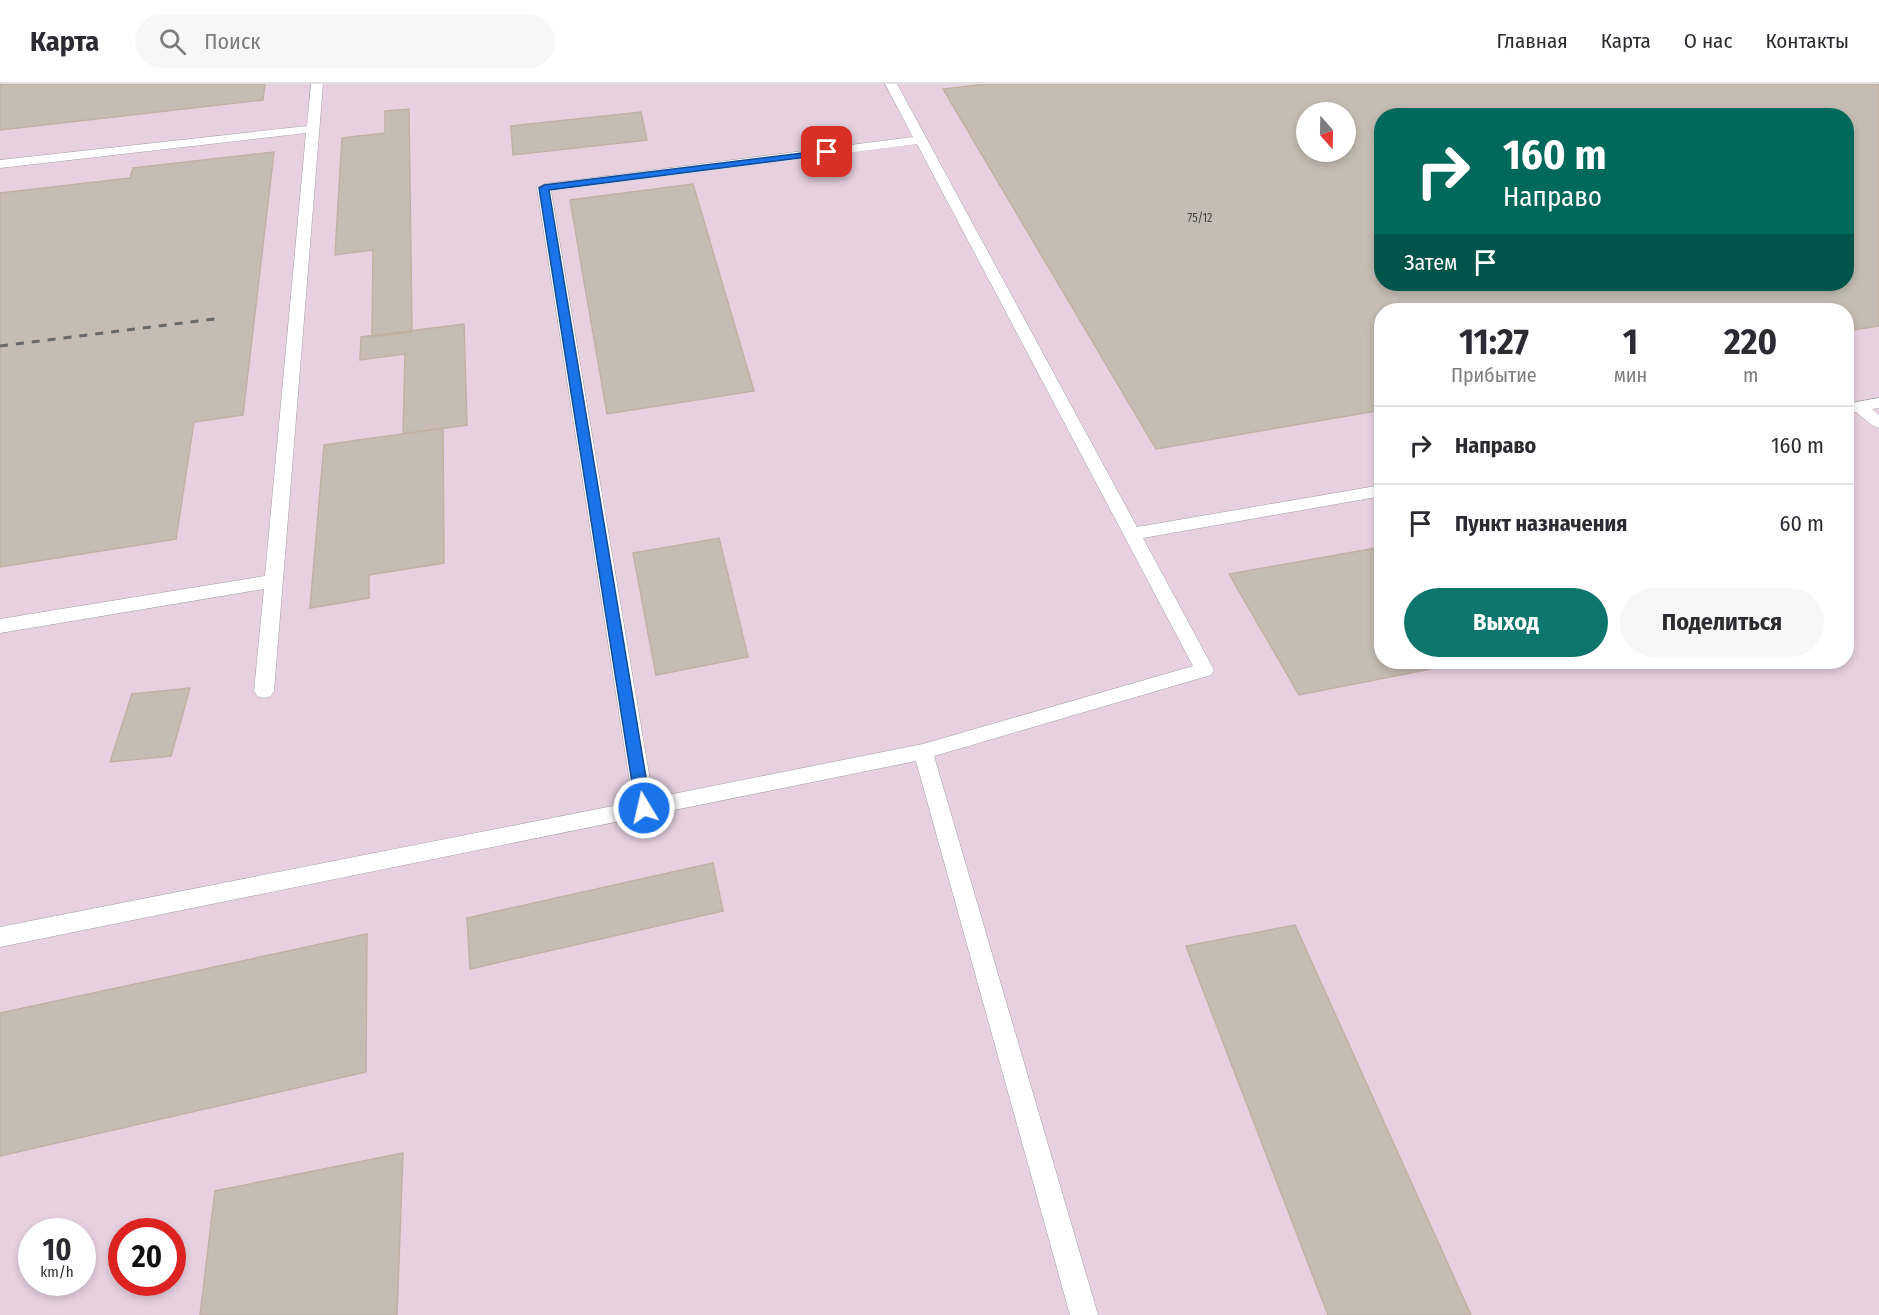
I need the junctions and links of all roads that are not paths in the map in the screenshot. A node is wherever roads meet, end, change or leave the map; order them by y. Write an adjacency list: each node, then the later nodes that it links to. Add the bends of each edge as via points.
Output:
1 (317, 84): 3 (lane)
2 (891, 84): 4 (lane)
3 (313, 129): 5 (lane); 12 (lane)
4 (921, 141): 11 (lane); 16 (lane, via 544,188)
5 (0, 164)
6 (1879, 403): 7 (lane)
7 (1854, 408)
8 (1854, 409): 9 (lane)
9 (1879, 423)
10 (1374, 491): 11 (lane)
11 (1132, 534): 15 (lane, via 1204,670)
12 (273, 581): 13 (lane); 14 (lane)
13 (0, 626)
14 (264, 691)
15 (923, 752): 16 (lane); 18 (lane)
16 (644, 808): 17 (lane)
17 (0, 937)
18 (1084, 1315)

